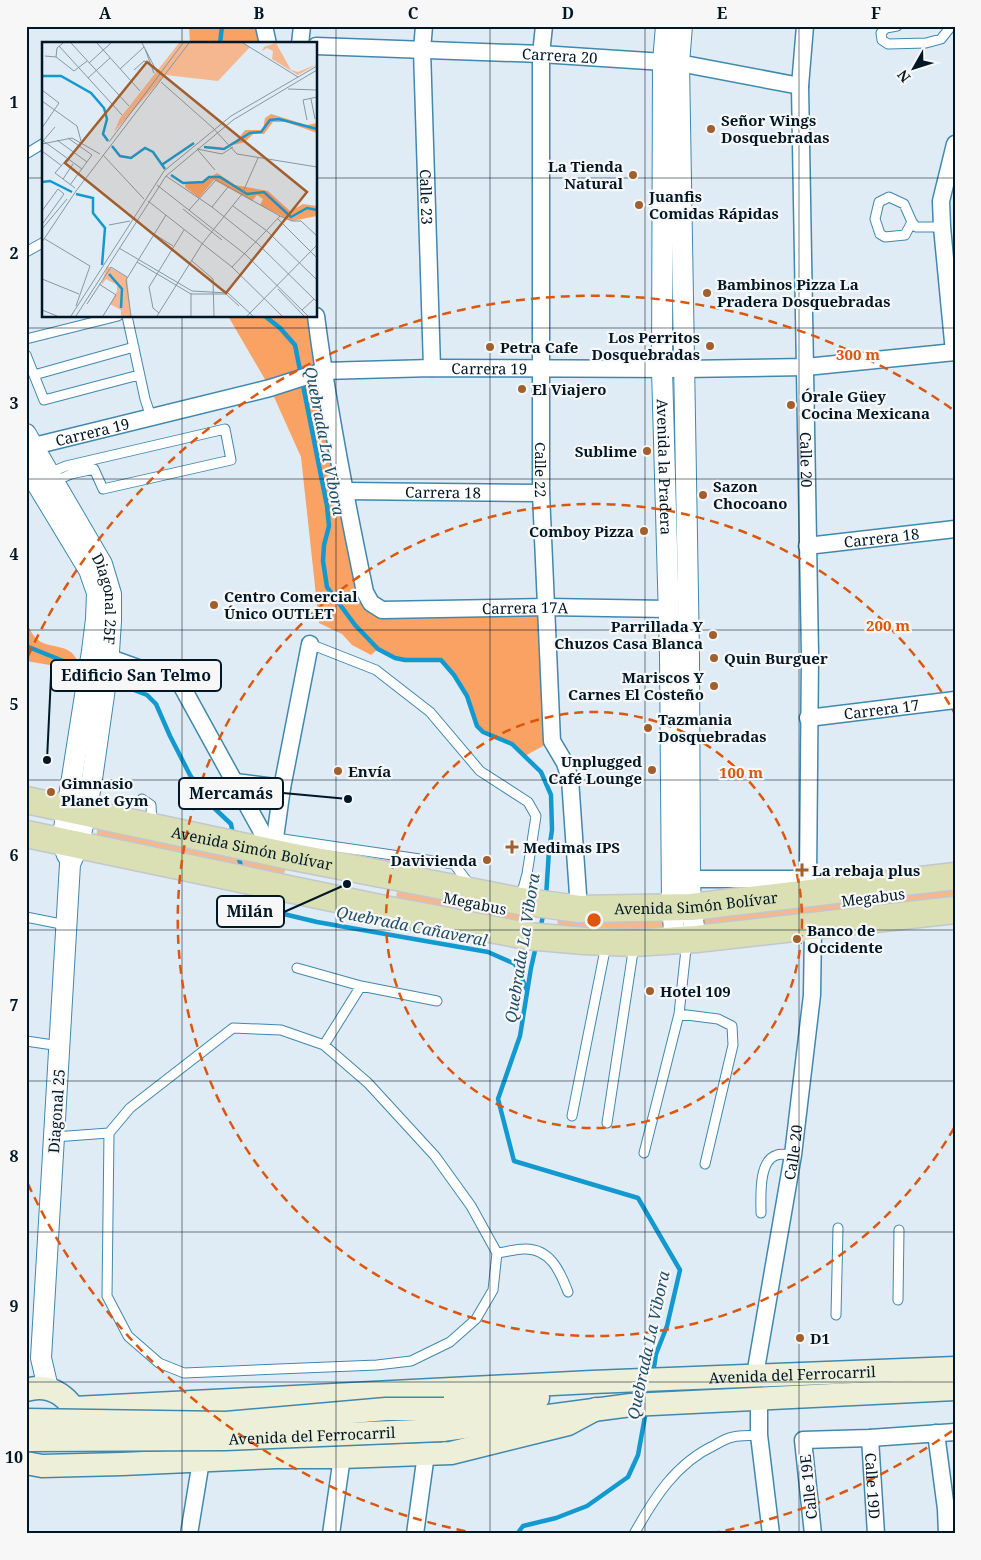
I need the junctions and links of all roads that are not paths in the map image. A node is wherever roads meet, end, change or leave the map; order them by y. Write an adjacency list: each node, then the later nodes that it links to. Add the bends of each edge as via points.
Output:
1 (264, 26): 10 (street)
2 (302, 26): 11 (street)
3 (424, 26): 13 (street, Calle 23)
4 (544, 26): 14 (street, Calle 22)
5 (666, 26): 15 (street, Avenida la Pradera)
6 (682, 26): 15 (street, Avenida la Pradera)
7 (805, 26): 16 (street, Calle 20)
8 (897, 26): 9 (lane, via 886,28 881,33 882,40 888,44 926,44 941,39)
9 (949, 26)
10 (268, 42)
11 (300, 42)
12 (318, 46): 13 (street, Carrera 20)
13 (422, 50): 14 (street, Carrera 20); 32 (street, Calle 23)
14 (541, 54): 15 (street, Carrera 20); 33 (street, Calle 22)
15 (671, 63): 16 (street, Carrera 20); 34 (street, Avenida la Pradera); 35 (street, Avenida la Pradera)
16 (800, 86): 31 (street, Calle 20)
17 (42, 144): 19 (lane)
18 (955, 144): 21 (street, via 941,201)
19 (26, 154)
20 (912, 222): 20 (lane, via 904,204 889,197 879,202 874,218 880,234 885,237 905,235); 21 (lane, via 916,226)
21 (942, 227): 29 (street)
22 (42, 243): 23 (lane)
23 (26, 252)
24 (110, 318): 27 (lane)
25 (127, 318): 28 (lane)
26 (316, 318): 36 (street)
27 (26, 339)
28 (134, 347): 37 (lane); 38 (lane)
29 (954, 352): 31 (street, Carrera 19)
30 (26, 355): 37 (lane)
31 (806, 367): 35 (street, Carrera 19); 46 (street, Calle 20)
32 (432, 368): 33 (street, Carrera 19); 36 (street, Carrera 19)
33 (542, 368): 34 (street, Carrera 19); 44 (street, Calle 22)
34 (662, 369): 35 (street, Carrera 19); 48 (street, Avenida la Pradera)
35 (683, 369): 66 (street, Avenida la Pradera)
36 (316, 374): 39 (street, Carrera 19); 43 (street)
37 (34, 375): 38 (lane, via 44,400)
38 (139, 375): 39 (lane)
39 (151, 417): 40 (street, Carrera 19)
40 (28, 445): 42 (street, Diagonal 25F)
41 (26, 466): 50 (street, Diagonal 25F, via 94,581)
42 (51, 478): 42 (lane, via 94,469 103,489 231,460 225,429 66,466); 50 (street, Diagonal 25F, via 107,578 112,608)
43 (344, 491): 44 (street, Carrera 18); 47 (street, Carrera 17A, via 365,592 371,602 382,610)
44 (541, 493): 47 (street, Calle 22)
45 (954, 533): 46 (street, Carrera 18)
46 (807, 546): 53 (street, Calle 20)
47 (547, 607): 48 (street, Carrera 17A); 76 (street, Calle 22, via 552,741 570,779)
48 (668, 609): 78 (street, Avenida la Pradera)
49 (310, 644): 55 (street); 74 (lane, via 376,670 430,712 480,771 528,802 536,816 527,874)
50 (100, 660): 51 (street, Diagonal 25F); 54 (street, via 180,683)
51 (96, 690): 60 (street, Diagonal 25F); 60 (street, Diagonal 25F, via 95,788)
52 (955, 700): 53 (street, Carrera 17)
53 (808, 718): 69 (street, Calle 20)
54 (234, 782): 55 (street); 63 (street)
55 (282, 788): 63 (street)
56 (142, 799): 59 (lane, via 151,806)
57 (26, 800): 60 (main road, Avenida Simón Bolívar)
58 (26, 809): 60 (lane)
59 (153, 826): 60 (main road, Avenida Simón Bolívar); 62 (main road, Avenida Simón Bolívar)
60 (74, 831): 61 (main road, Avenida Simón Bolívar); 62 (main road, Avenida Simón Bolívar); 77 (street, Diagonal 25)
61 (26, 834)
62 (214, 858): 63 (main road, Avenida Simón Bolívar)
63 (260, 858): 67 (lane); 74 (main road, Avenida Simón Bolívar, via 466,895); 74 (main road, Avenida Simón Bolívar, via 394,911)
64 (955, 876): 69 (main road, Avenida Simón Bolívar)
65 (283, 878): 70 (lane)
66 (690, 879): 69 (street); 78 (street, Avenida la Pradera)
67 (378, 883)
68 (955, 885): 78 (lane, Megabus)
69 (809, 886): 78 (main road, Avenida Simón Bolívar)
70 (367, 896)
71 (955, 901): 78 (lane, Megabus)
72 (405, 903): 74 (lane, Megabus)
73 (955, 910): 79 (main road, Avenida Simón Bolívar)
74 (527, 916): 76 (main road, Avenida Simón Bolívar)
75 (26, 918): 77 (lane)
76 (562, 920): 78 (main road, Avenida Simón Bolívar); 80 (main road, Avenida Simón Bolívar)
77 (66, 925): 87 (street, Diagonal 25)
78 (684, 926): 79 (main road, Avenida Simón Bolívar); 80 (main road, Avenida Simón Bolívar); 84 (lane)
79 (813, 926): 93 (street, Calle 20, via 812,995)
80 (624, 938): 88 (lane); 89 (lane)
81 (297, 968): 82 (lane)
82 (361, 986): 83 (lane); 86 (lane)
83 (437, 1001)
84 (679, 1014): 92 (lane); 94 (lane, via 718,1019 732,1026 733,1045)
85 (26, 1041): 87 (lane)
86 (324, 1045): 90 (lane, via 281,1030 233,1028 130,1108); 98 (lane, via 368,1083 435,1156 471,1206)
87 (60, 1046): 91 (street, Diagonal 25)
88 (572, 1116)
89 (608, 1122)
90 (109, 1133): 91 (lane); 98 (lane, via 107,1296 128,1336 159,1363 184,1373 411,1361 450,1342 476,1319 493,1290)
91 (54, 1137): 105 (street, Diagonal 25, via 41,1358)
92 (644, 1153)
93 (793, 1155): 95 (lane, via 777,1155 768,1160 761,1178); 103 (street, Calle 20)
94 (705, 1164)
95 (761, 1214)
96 (838, 1228): 101 (lane)
97 (899, 1230): 100 (lane)
98 (497, 1253): 99 (lane, via 526,1248 546,1254 560,1271)
99 (568, 1292)
100 (898, 1300)
101 (836, 1315)
102 (955, 1368): 103 (main road, Avenida del Ferrocarril)
103 (755, 1375): 104 (main road, Avenida del Ferrocarril)
104 (592, 1382): 108 (main road); 111 (main road, Avenida del Ferrocarril)
105 (35, 1389): 108 (main road, via 66,1398)
106 (955, 1389): 107 (main road, Avenida del Ferrocarril)
107 (759, 1399): 109 (main road, Avenida del Ferrocarril); 114 (street)
108 (74, 1408): 120 (main road, via 79,1423 74,1446 63,1458)
109 (596, 1409): 111 (main road, Avenida del Ferrocarril); 117 (main road, via 568,1424 451,1453)
110 (26, 1420): 111 (main road, Avenida del Ferrocarril, bridge, via 226,1423 386,1409)
111 (443, 1420): 116 (main road, Avenida del Ferrocarril, bridge, via 225,1439)
112 (955, 1432): 113 (street)
113 (936, 1433): 115 (street); 121 (street)
114 (759, 1435): 125 (lane, via 731,1437 687,1461 650,1505); 126 (street)
115 (870, 1438): 127 (street, Calle 19E, via 803,1440); 128 (street, Calle 19D)
116 (26, 1440)
117 (426, 1454): 118 (main road); 124 (street)
118 (342, 1457): 119 (main road); 123 (street)
119 (201, 1461): 120 (main road); 122 (street)
120 (33, 1465)
121 (950, 1509): 129 (street)
122 (189, 1534)
123 (331, 1534)
124 (415, 1534)
125 (634, 1534)
126 (771, 1534)
127 (812, 1534)
128 (876, 1534)
129 (947, 1534)

